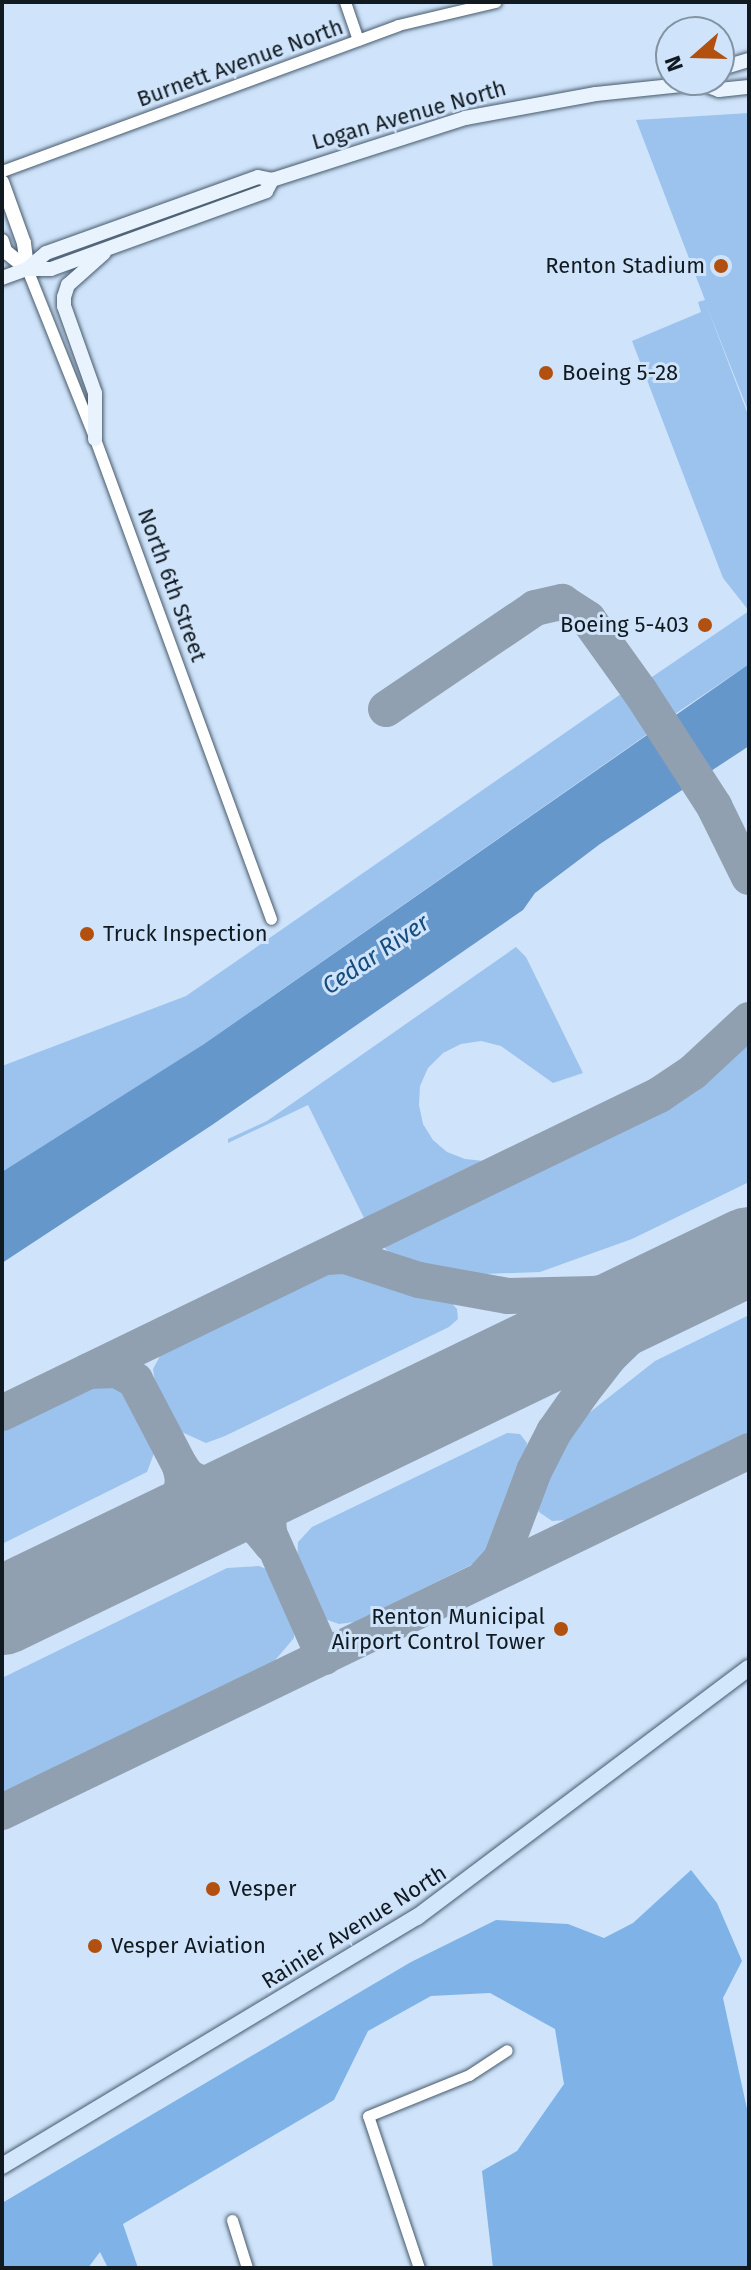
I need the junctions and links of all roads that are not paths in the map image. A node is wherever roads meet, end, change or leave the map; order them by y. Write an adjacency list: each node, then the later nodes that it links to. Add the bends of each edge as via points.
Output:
1 (345, 2): 3 (street)
2 (495, 2): 3 (street, Burnett Avenue North)
3 (358, 40): 5 (street, Burnett Avenue North)
4 (655, 87): 6 (main road, Logan Avenue North, via 465,118)
5 (2, 171)
6 (272, 180): 9 (main road, Logan Avenue North, via 266,191); 10 (main road, Logan Avenue North, via 258,177 46,253)
7 (2, 182): 10 (street, North 6th Street, via 24,243)
8 (2, 241): 10 (street, North 6th Street, via 5,251)
9 (109, 248): 10 (main road, Logan Avenue North, via 51,269); 12 (main road, via 68,285 64,297 95,393)
10 (27, 269): 11 (main road, Logan Avenue North); 12 (street, North 6th Street)
11 (2, 278)
12 (95, 439): 13 (street, North 6th Street)
13 (271, 919)
14 (749, 1668): 16 (main road, Rainier Avenue North, via 417,1917)
15 (507, 2050): 19 (street, via 469,2075 368,2116)
16 (2, 2166)
17 (232, 2220): 18 (street)
18 (247, 2268)
19 (419, 2268)

